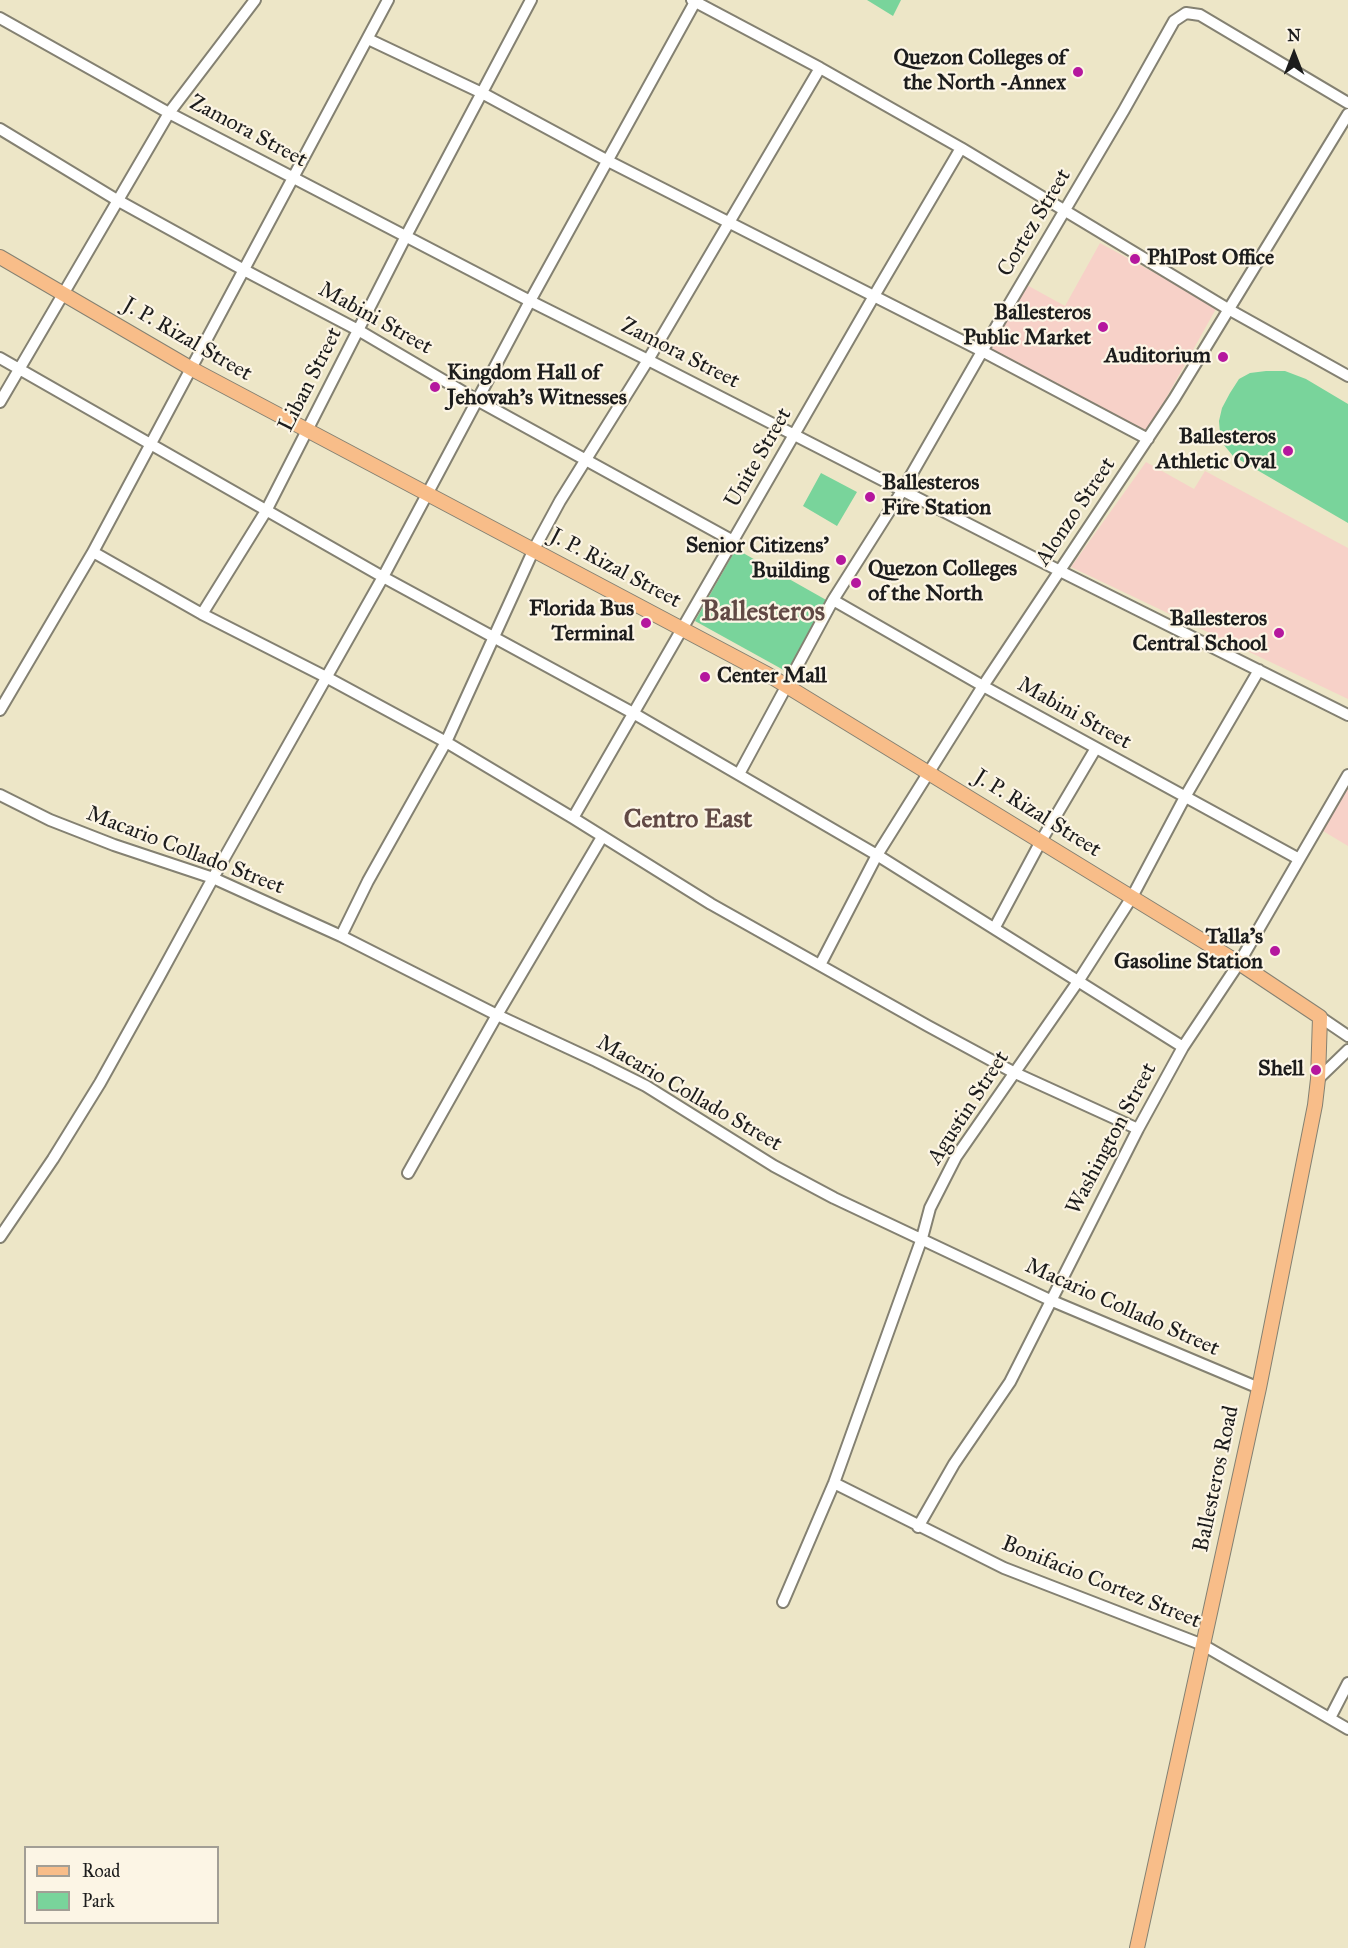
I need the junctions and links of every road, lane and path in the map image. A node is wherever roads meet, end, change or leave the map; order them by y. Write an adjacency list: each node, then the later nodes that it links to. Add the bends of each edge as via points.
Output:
1 (255, 0): 10 (street)
2 (387, 0): 6 (street)
3 (531, 0): 8 (street, Liban Street)
4 (694, 1): 7 (street); 14 (street)
5 (0, 18): 10 (street, Zamora Street)
6 (368, 39): 8 (street); 15 (street)
7 (820, 68): 13 (street); 18 (street)
8 (482, 93): 14 (street); 19 (street, Liban Street)
9 (1348, 103): 17 (street, Cortez Street, via 1200,15 1186,13 1174,21)
10 (169, 113): 15 (street, Zamora Street); 16 (street)
11 (1348, 114): 25 (street, Alonzo Street)
12 (0, 129): 16 (street, Mabini Street)
13 (961, 148): 17 (street); 23 (street, Unite Street)
14 (608, 161): 18 (street); 24 (street)
15 (293, 178): 19 (street, Zamora Street); 21 (street)
16 (117, 200): 21 (street, Mabini Street); 22 (street)
17 (1065, 210): 25 (street); 27 (street, Cortez Street)
18 (730, 222): 23 (street); 29 (street)
19 (406, 236): 24 (street, Zamora Street); 26 (street, Liban Street)
20 (0, 257): 22 (main road, J. P. Rizal Street)
21 (244, 270): 26 (street, Mabini Street); 31 (street)
22 (64, 294): 30 (street); 31 (main road, J. P. Rizal Street)
23 (874, 296): 27 (street); 36 (street, Unite Street)
24 (530, 301): 29 (street, Zamora Street); 33 (street)
25 (1228, 309): 32 (street); 37 (street, Alonzo Street)
26 (358, 330): 33 (street, Mabini Street); 35 (street, Liban Street)
27 (982, 351): 37 (street); 40 (street, Cortez Street)
28 (0, 358): 30 (street)
29 (648, 360): 36 (street, Zamora Street); 39 (street)
30 (18, 369): 34 (street); 38 (street)
31 (192, 369): 35 (main road, J. P. Rizal Street); 38 (street)
32 (1348, 376)
33 (477, 400): 39 (street, Mabini Street); 41 (street)
34 (0, 402)
35 (306, 430): 41 (main road, J. P. Rizal Street); 42 (street, Liban Street)
36 (795, 434): 40 (street, Zamora Street); 43 (street, Unite Street)
37 (1148, 439): 46 (street, Alonzo Street)
38 (151, 445): 42 (street); 45 (street)
39 (586, 459): 43 (street, Mabini Street); 44 (street)
40 (902, 490): 46 (street, Zamora Street); 48 (street, Cortez Street)
41 (426, 493): 44 (main road, J. P. Rizal Street); 47 (street)
42 (266, 511): 47 (street); 49 (street, Liban Street)
43 (733, 541): 50 (street, Unite Street)
44 (534, 549): 50 (main road, J. P. Rizal Street); 51 (street)
45 (93, 552): 49 (street); 56 (street)
46 (1060, 571): 52 (street, Zamora Street); 55 (street, Alonzo Street)
47 (383, 577): 51 (street); 53 (street)
48 (833, 600): 54 (street, Cortez Street); 55 (street, Mabini Street)
49 (202, 614): 53 (street)
50 (682, 628): 54 (main road, J. P. Rizal Street); 57 (street, Unite Street)
51 (494, 639): 57 (street); 59 (street)
52 (1259, 670): 58 (street, Zamora Street); 65 (street, Agustin Street)
53 (326, 677): 59 (street); 71 (street)
54 (787, 686): 61 (main road, J. P. Rizal Street); 62 (street, Cortez Street)
55 (983, 686): 60 (street, Mabini Street); 61 (street, Alonzo Street)
56 (0, 710)
57 (633, 713): 62 (street); 66 (street, Unite Street)
58 (1348, 714)
59 (446, 742): 66 (street); 74 (street)
60 (1096, 748): 65 (street, Mabini Street); 68 (street)
61 (929, 772): 68 (main road, J. P. Rizal Street); 69 (street, Alonzo Street)
62 (739, 774): 69 (street)
63 (1348, 775): 70 (street, Washington Street)
64 (0, 795): 71 (street, Macario Collado Street, via 114,845)
65 (1185, 797): 70 (street, Mabini Street); 72 (street, Agustin Street)
66 (573, 818): 67 (street)
67 (602, 837): 76 (street); 78 (street)
68 (1041, 841): 72 (main road, J. P. Rizal Street); 73 (street)
69 (878, 855): 73 (street); 76 (street, Alonzo Street)
70 (1299, 859): 75 (street, Washington Street)
71 (213, 878): 74 (street, Macario Collado Street); 87 (street, via 100,1083)
72 (1132, 897): 75 (main road, J. P. Rizal Street); 77 (street, Agustin Street)
73 (995, 927): 77 (street)
74 (341, 936): 78 (street, Macario Collado Street)
75 (1239, 963): 79 (main road, J. P. Rizal Street); 81 (street, Washington Street)
76 (820, 965): 83 (street)
77 (1079, 980): 81 (street); 83 (street, Agustin Street)
78 (496, 1015): 86 (street); 88 (street, Macario Collado Street, via 646,1086 807,1185)
79 (1320, 1017): 80 (street); 84 (main road, Ballesteros Road)
80 (1348, 1036)
81 (1183, 1047): 85 (street, Washington Street)
82 (1348, 1050): 84 (street)
83 (1014, 1072): 85 (street); 88 (street, Agustin Street, via 956,1157 930,1208)
84 (1318, 1079): 90 (main road, Ballesteros Road)
85 (1138, 1130): 89 (street, Washington Street)
86 (408, 1173)
87 (0, 1237)
88 (922, 1238): 89 (street, Macario Collado Street); 91 (street, Agustin Street)
89 (1050, 1300): 90 (street, Macario Collado Street); 92 (street, Washington Street, via 1010,1382 954,1464)
90 (1259, 1388): 94 (main road, Ballesteros Road)
91 (834, 1484): 92 (street, Bonifacio Cortez Street); 93 (street, Agustin Street)
92 (918, 1527): 94 (street, Bonifacio Cortez Street, via 1004,1568)
93 (783, 1602)
94 (1203, 1645): 96 (street, Bonifacio Cortez Street); 98 (main road, Ballesteros Road)
95 (1348, 1683): 96 (street)
96 (1330, 1718): 97 (street, Bonifacio Cortez Street)
97 (1348, 1728)
98 (1137, 1948)

